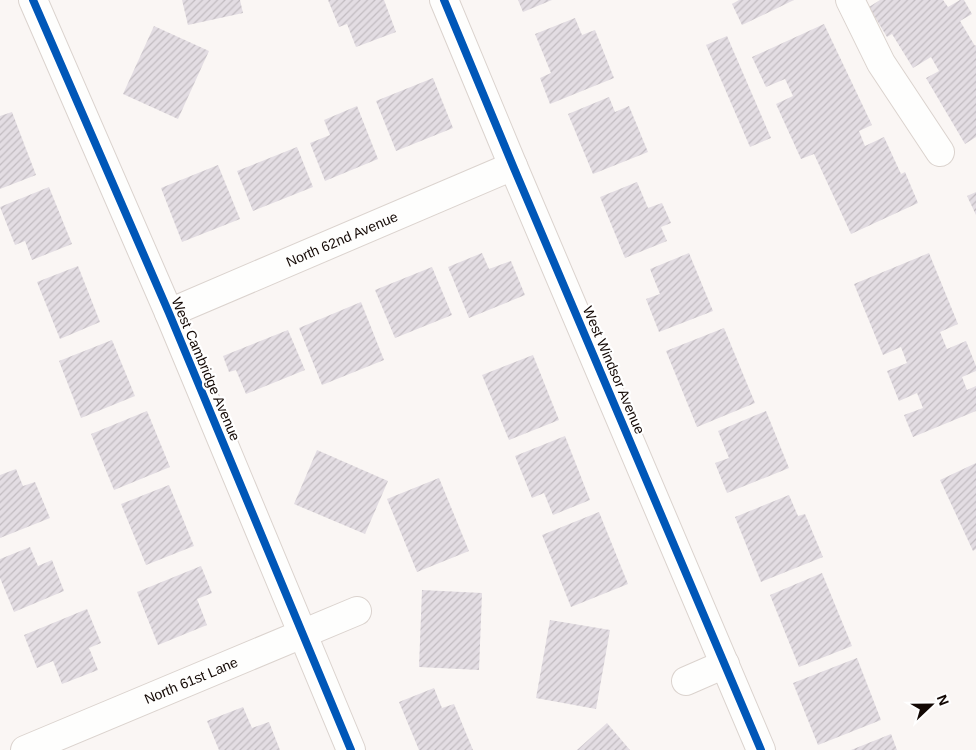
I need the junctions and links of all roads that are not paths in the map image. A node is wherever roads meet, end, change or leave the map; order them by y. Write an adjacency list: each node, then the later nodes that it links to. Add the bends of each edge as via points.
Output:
1 (33, 0): 6 (street, West Cambridge Avenue)
2 (444, 0): 5 (street, West Windsor Avenue)
3 (850, 0): 4 (street, via 881,63)
4 (940, 152)
5 (513, 166): 6 (street, North 62nd Avenue); 9 (street, West Windsor Avenue)
6 (169, 313): 8 (street, West Cambridge Avenue)
7 (357, 611): 8 (street, North 61st Lane)
8 (302, 634): 11 (street, North 61st Lane); 12 (street, West Cambridge Avenue)
9 (725, 664): 10 (street); 13 (street, West Windsor Avenue)
10 (686, 681)
11 (25, 750)
12 (351, 750)
13 (761, 750)

